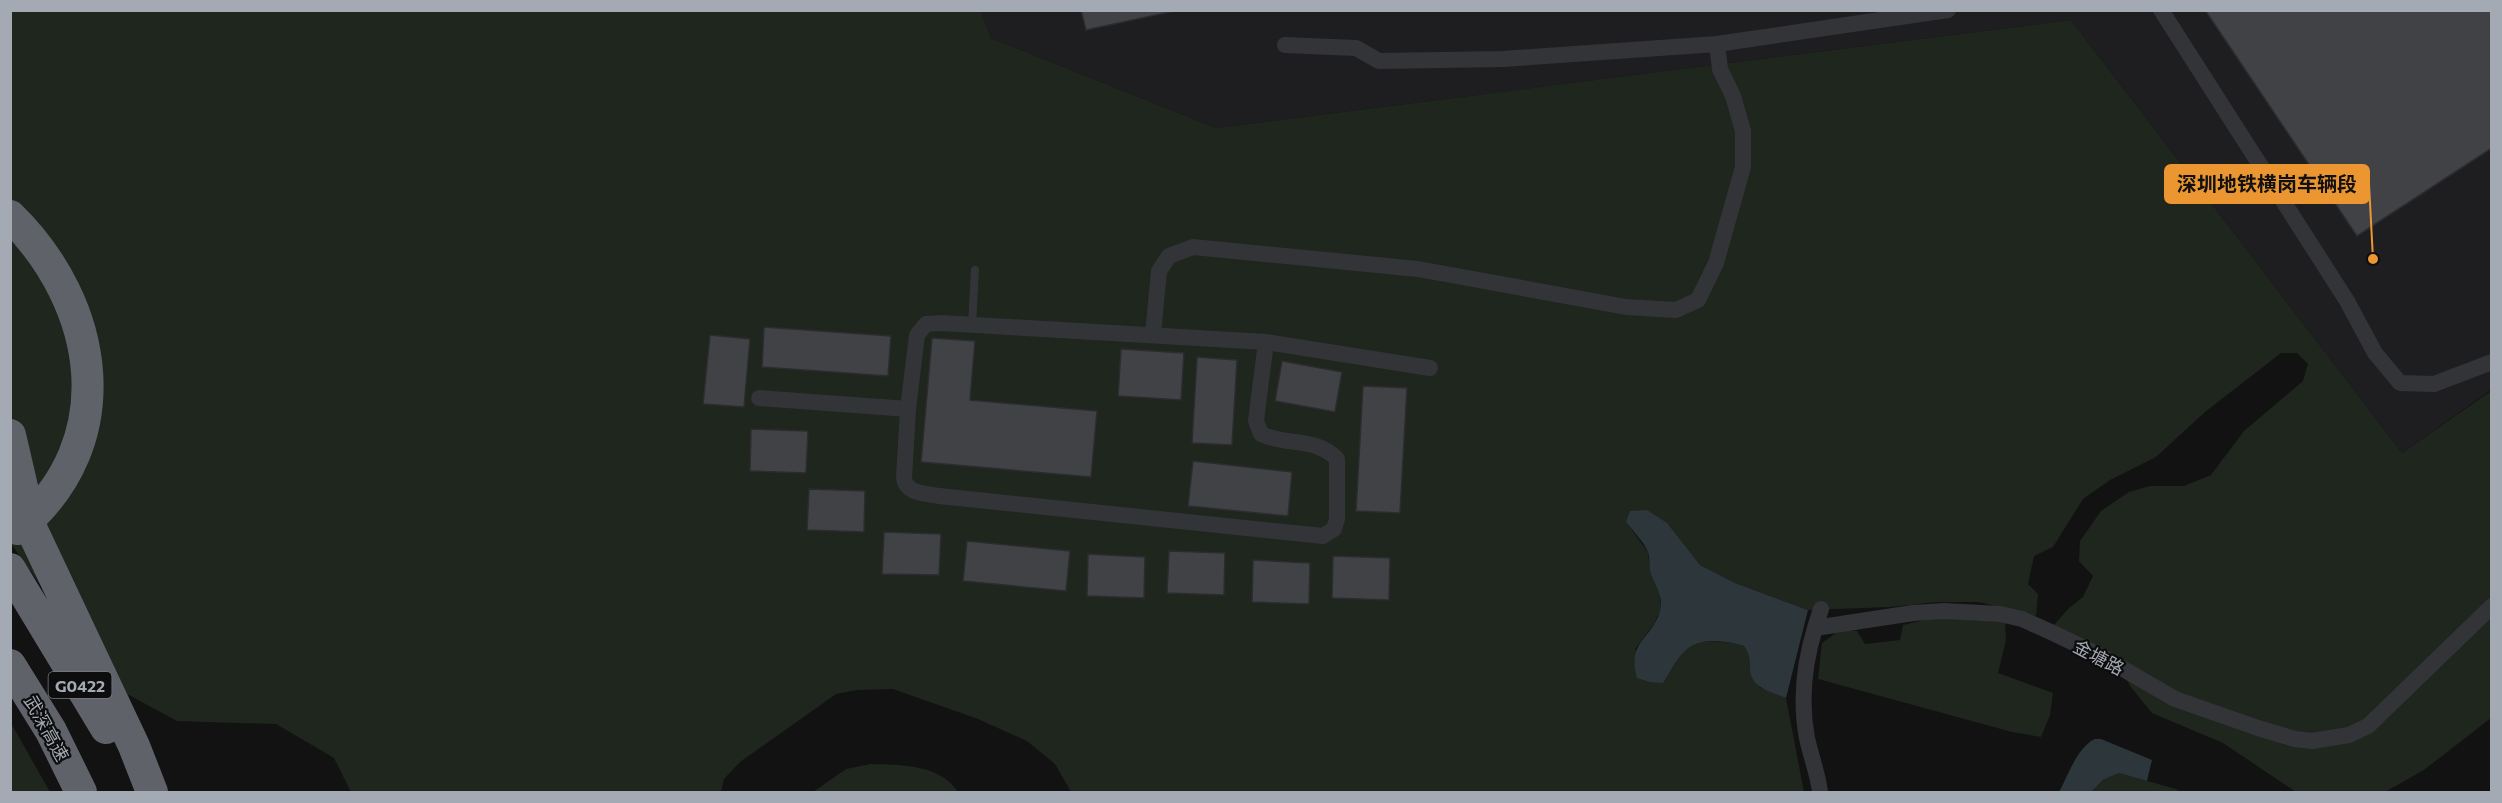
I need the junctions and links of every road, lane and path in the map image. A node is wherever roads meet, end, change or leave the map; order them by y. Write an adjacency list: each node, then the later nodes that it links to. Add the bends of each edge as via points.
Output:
1 (1948, 10): 3 (street)
2 (2161, 10): 10 (street, via 2347,301 2375,353 2400,383 2434,384)
3 (1717, 44): 4 (street, via 1503,59 1379,61 1356,48); 8 (street, via 1720,69 1743,130 1743,167 1716,263 1698,300 1676,310 1626,307 1418,269 1193,247 1169,256 1159,271)
4 (1285, 45)
5 (10, 216): 15 (highway, via 47,259 64,289 88,357 84,426 75,455)
6 (975, 270): 7 (lane)
7 (972, 325): 8 (street); 13 (street, via 926,324 917,335)
8 (1153, 335): 9 (street)
9 (1266, 342): 11 (street); 13 (street, via 1256,421 1261,434 1313,444 1337,459 1337,519 1334,529 1323,536 910,490 904,478)
10 (2492, 362)
11 (1430, 368)
12 (759, 398): 13 (street)
13 (908, 409)
14 (11, 441): 15 (highway)
15 (21, 533): 23 (highway, via 134,746)
16 (13, 573): 22 (highway, G0422)
17 (2492, 606): 19 (street, 金塘路, via 2368,726 2349,735 2312,741 2251,726 2175,699 2101,656 2022,618 1989,612 1944,611)
18 (1821, 609): 19 (street)
19 (1815, 628): 24 (street, via 1807,654 1803,702)
20 (10, 665): 21 (highway, 武深高速 / G0422, via 51,731)
21 (81, 792)
22 (145, 792)
23 (152, 792)
24 (1820, 792)

